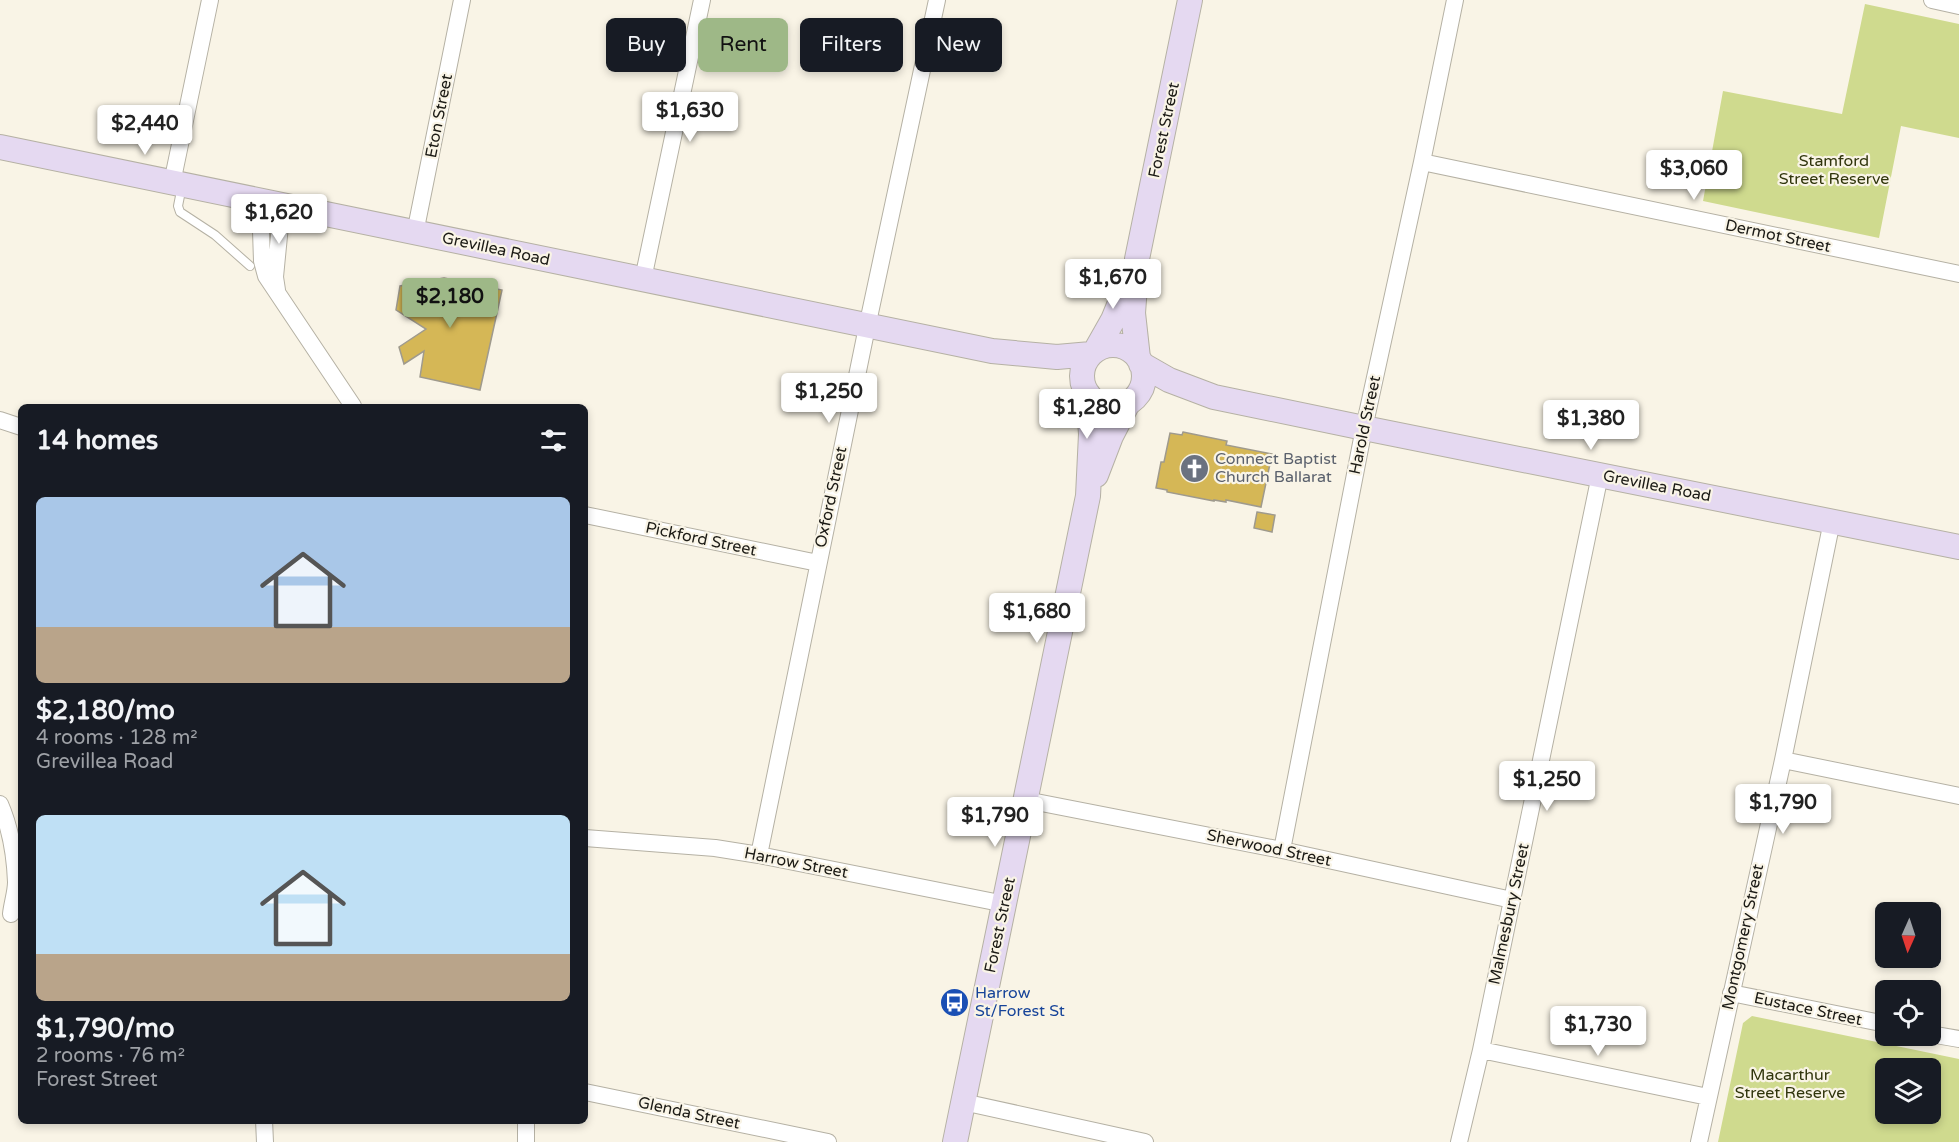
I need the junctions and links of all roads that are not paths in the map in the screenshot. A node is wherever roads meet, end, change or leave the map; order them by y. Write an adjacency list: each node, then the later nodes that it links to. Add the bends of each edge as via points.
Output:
1 (210, 0): 11 (street)
2 (462, 0): 13 (street, Eton Street)
3 (702, 0): 17 (street)
4 (937, 0): 18 (street, Oxford Street)
5 (1190, 0): 14 (street, Forest Street)
6 (1455, 0): 10 (street, Harold Street)
7 (1932, 0): 8 (street)
8 (1959, 6)
9 (0, 147): 11 (street, Grevillea Road)
10 (1422, 162): 16 (street, Dermot Street); 28 (street, Harold Street)
11 (177, 184): 12 (street, Grevillea Road); 15 (lane, via 180,212 215,235)
12 (271, 202): 13 (street, Grevillea Road); 25 (street, via 275,277 280,296)
13 (415, 232): 17 (street, Grevillea Road)
14 (1137, 259): 20 (street, Forest Street, via 1115,314); 21 (street, Forest Street, via 1133,313)
15 (250, 266)
16 (1959, 273)
17 (643, 279): 18 (street, Grevillea Road)
18 (867, 327): 19 (street, Grevillea Road); 34 (street, Oxford Street)
19 (992, 351): 20 (street, Grevillea Road, via 1057,357); 22 (street, Grevillea Road, via 1053,371)
20 (1094, 352): 21 (street, Grevillea Road, via 1104,346 1119,346); 22 (street, via 1083,370)
21 (1140, 361): 23 (street, Grevillea Road, via 1169,380); 24 (street, via 1143,380)
22 (1086, 391): 24 (street, Grevillea Road, via 1099,404); 30 (street, via 1091,434)
23 (1214, 397): 24 (street, Grevillea Road, via 1169,395); 28 (street, Grevillea Road)
24 (1131, 401): 30 (street, via 1111,436)
25 (351, 404)
26 (0, 420): 27 (street)
27 (18, 426)
28 (1364, 428): 29 (street, Grevillea Road); 40 (street, Harold Street)
29 (1600, 475): 32 (street, Grevillea Road); 42 (street, Malmesbury Street)
30 (1088, 496): 37 (street, Forest Street)
31 (588, 516): 34 (street, Pickford Street)
32 (1832, 521): 33 (street, Grevillea Road); 35 (street, Montgomery Street)
33 (1959, 547)
34 (818, 563): 41 (street, Oxford Street)
35 (1783, 760): 36 (street); 45 (street, Montgomery Street)
36 (1959, 796)
37 (1026, 800): 40 (street, Sherwood Street); 43 (street, Forest Street)
38 (0, 804): 44 (street, via 16,884)
39 (588, 837): 41 (street, Harrow Street)
40 (1282, 850): 42 (street, Sherwood Street)
41 (759, 855): 43 (street, Harrow Street)
42 (1512, 900): 49 (street, Malmesbury Street)
43 (1005, 904): 52 (street, Forest Street)
44 (10, 914)
45 (1731, 993): 46 (street, Eustace Street); 51 (street, Montgomery Street)
46 (1875, 1022)
47 (1941, 1036): 48 (street)
48 (1959, 1040)
49 (1480, 1050): 51 (street); 60 (street, Malmesbury Street)
50 (588, 1093): 57 (street, Glenda Street)
51 (1708, 1097): 61 (street, Montgomery Street)
52 (963, 1102): 58 (street, Forest Street); 59 (street)
53 (264, 1124): 55 (street)
54 (526, 1124): 56 (street)
55 (265, 1142)
56 (526, 1142)
57 (828, 1142)
58 (955, 1142)
59 (1145, 1142)
60 (1458, 1142)
61 (1699, 1142)

